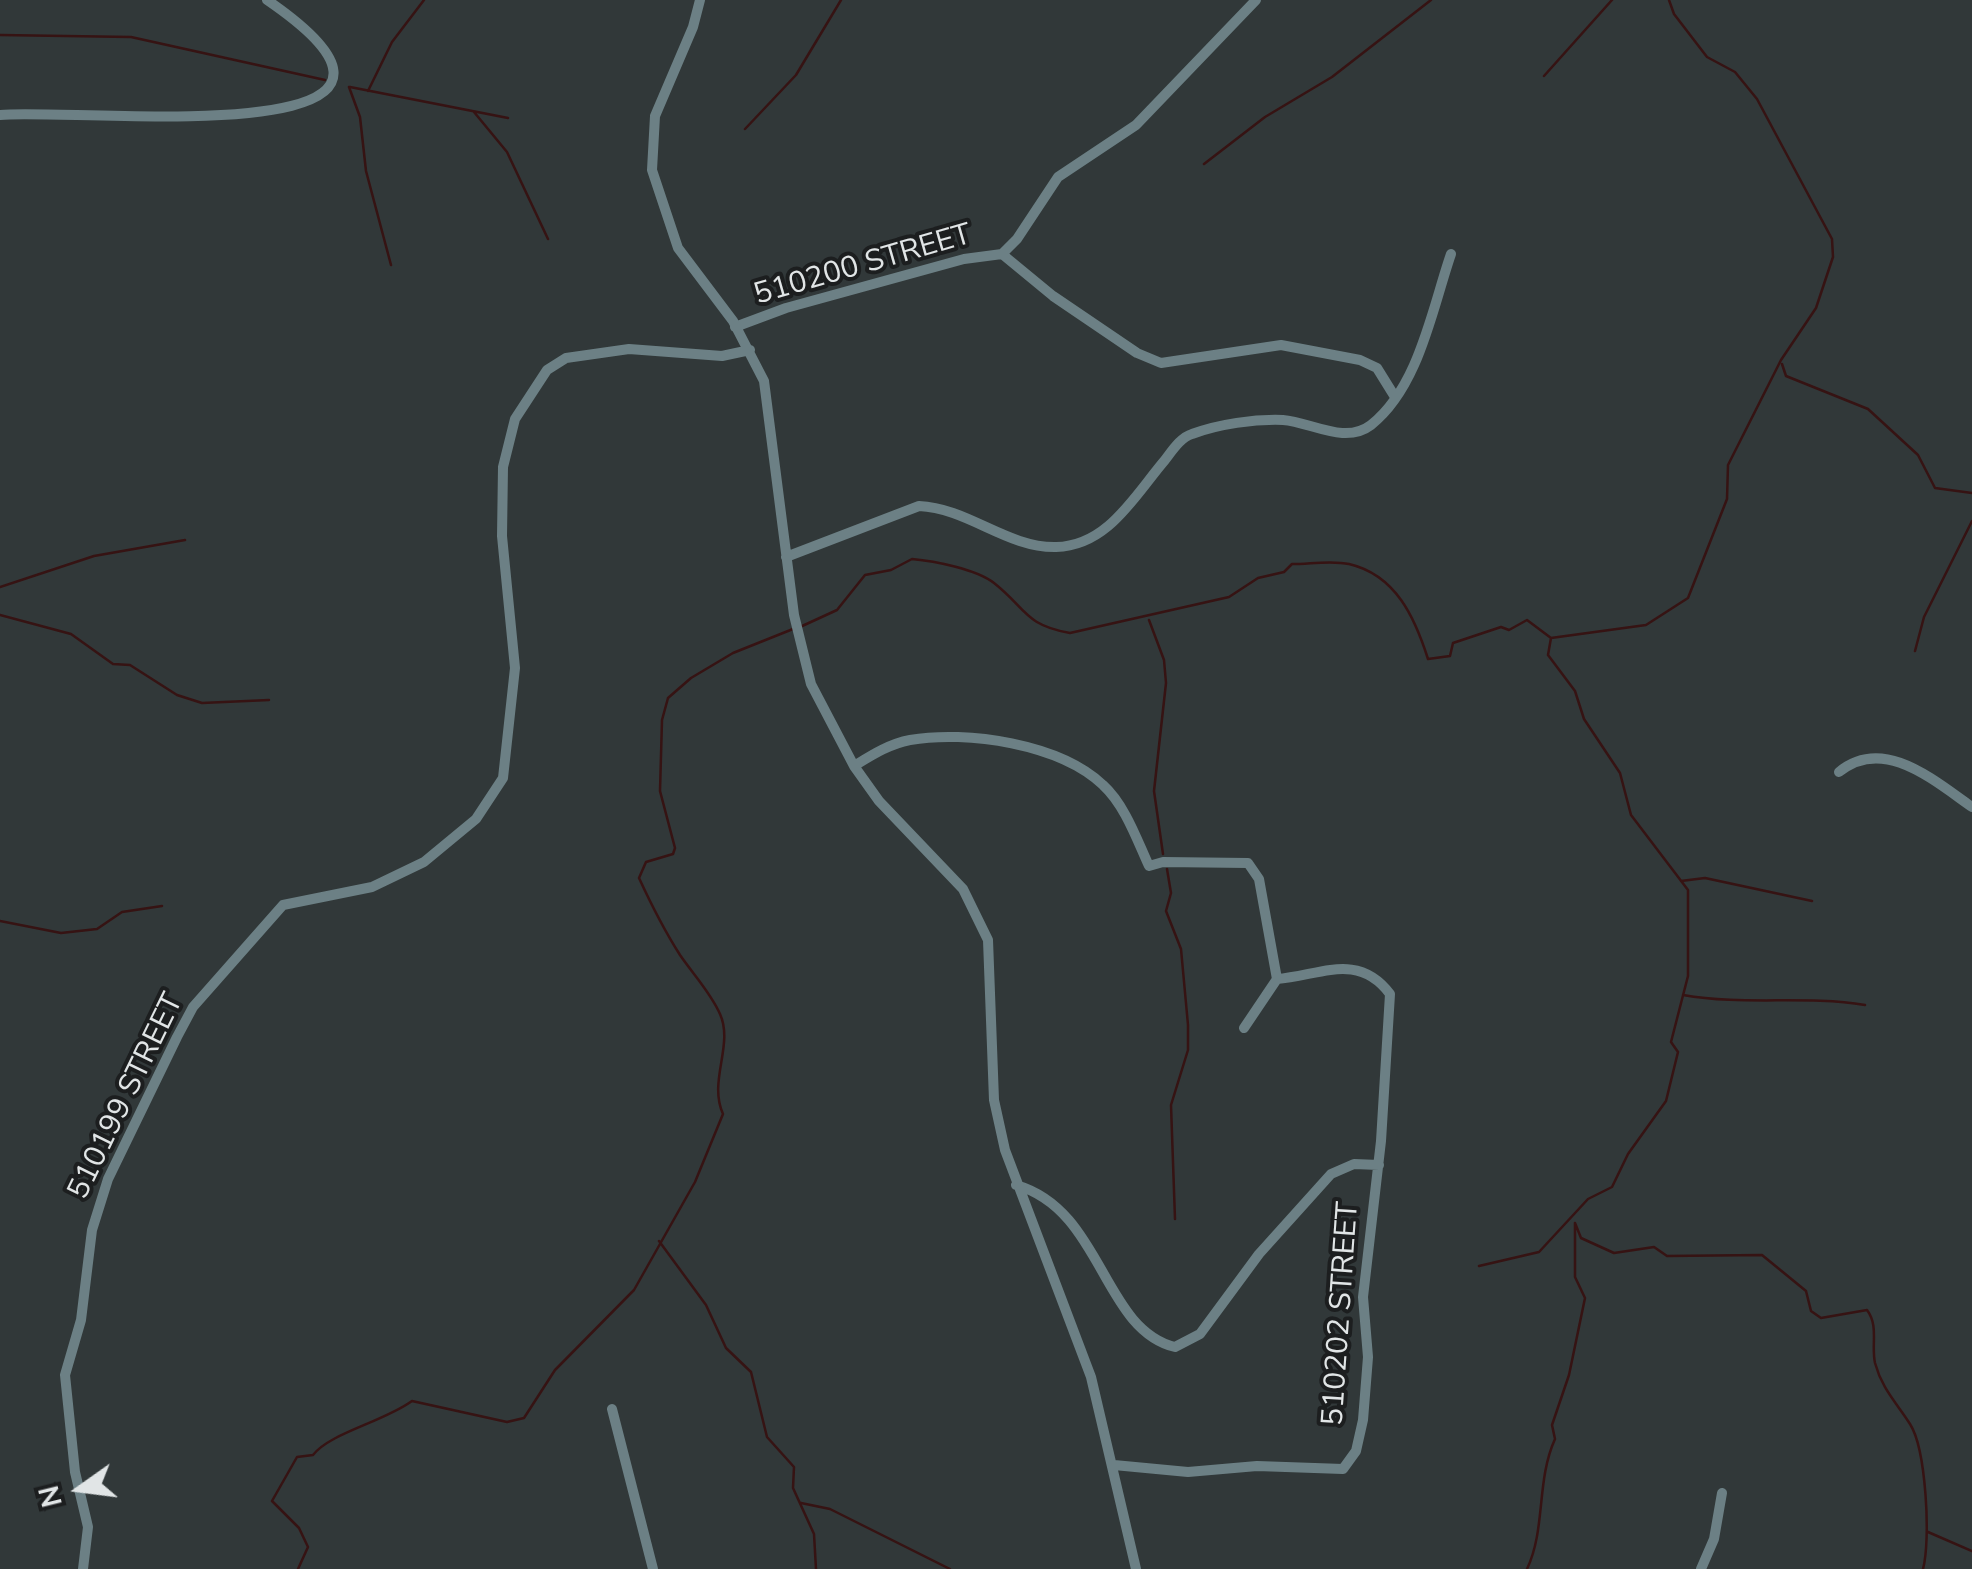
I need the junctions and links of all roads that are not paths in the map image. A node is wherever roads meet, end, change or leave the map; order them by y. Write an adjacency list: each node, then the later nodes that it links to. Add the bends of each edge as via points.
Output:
1 (268, 0): 4 (street, via 332,59 332,89 314,100 159,118)
2 (700, 0): 7 (street, via 655,116 652,170 678,248)
3 (1256, 0): 5 (street, 510200 STREET, via 1136,125 1058,176)
4 (0, 115)
5 (1002, 254): 7 (street, 510200 STREET, via 964,259); 9 (street, via 1101,329 1161,362 1281,344 1360,360 1376,368)
6 (1451, 254): 9 (street, via 1408,379)
7 (736, 327): 8 (street)
8 (750, 350): 10 (street, via 764,381 774,437); 21 (street, 510199 STREET, via 722,356 629,348 566,358 547,370 514,419 503,467 502,536 515,668 504,778 476,819 424,862 372,887 283,905 194,1007 177,1037 108,1179 65,1376 74,1472 88,1528)
9 (1394, 397): 10 (street, via 1369,427 1348,434 1284,420 1187,435 1090,541 1038,546 941,507 919,506)
10 (786, 558): 11 (street, via 811,684)
11 (854, 766): 14 (street, via 878,750 941,738 990,739 1072,766 1104,786 1122,809 1149,866 1248,863 1260,879); 17 (street, via 962,889 988,940 994,1100)
12 (1839, 772): 13 (street, via 1860,757 1886,756)
13 (1972, 807)
14 (1277, 979): 15 (street); 16 (street, 510202 STREET, via 1340,968 1378,977 1390,994)
15 (1244, 1028)
16 (1379, 1165): 17 (street, via 1354,1164 1331,1174 1259,1254 1200,1334 1174,1347 1144,1330 1126,1308 1054,1200); 19 (street, 510202 STREET, via 1363,1297 1364,1420 1343,1469 1188,1472)
17 (1016, 1185): 19 (street, via 1091,1377)
18 (612, 1409): 22 (street)
19 (1114, 1465): 23 (street)
20 (1722, 1493): 24 (street)
21 (84, 1569)
22 (653, 1569)
23 (1136, 1569)
24 (1701, 1569)

